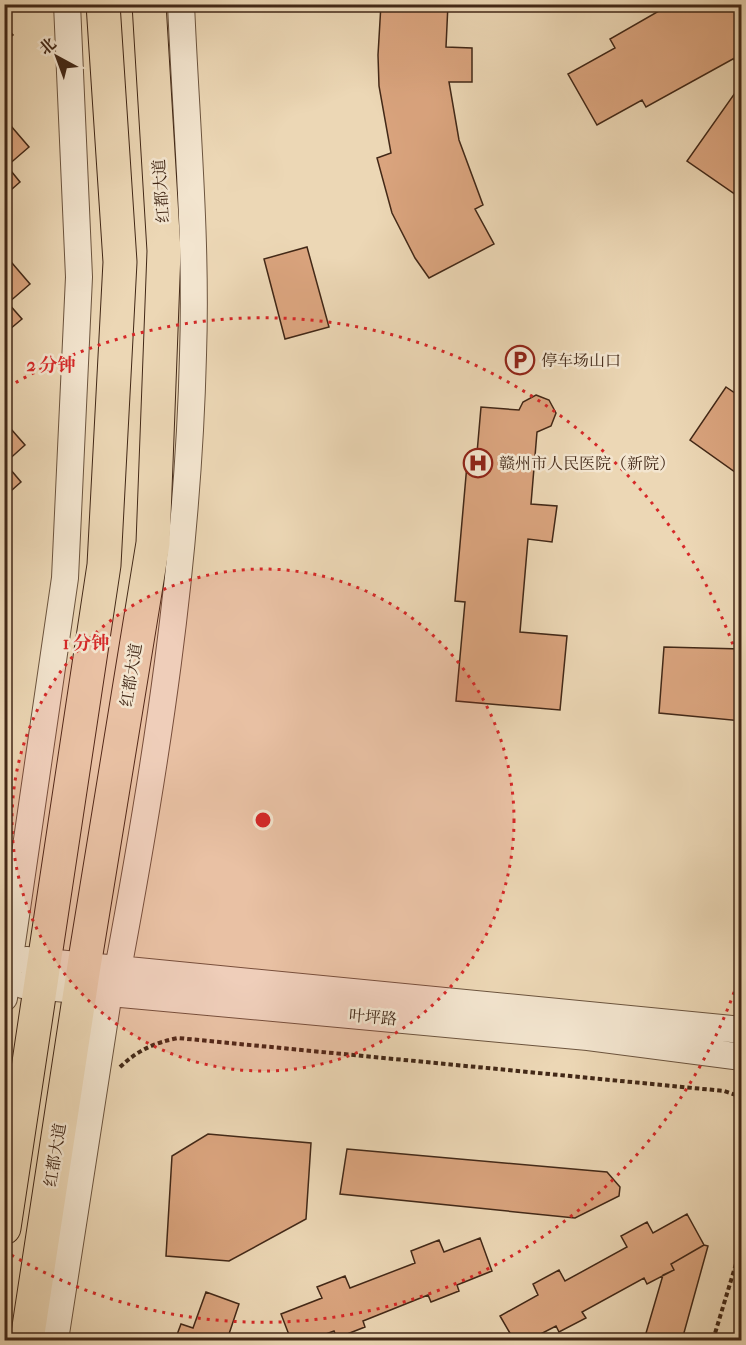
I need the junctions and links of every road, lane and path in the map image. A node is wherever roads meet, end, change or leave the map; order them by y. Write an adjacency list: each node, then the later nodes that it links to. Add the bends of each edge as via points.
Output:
1 (67, 4): 5 (street, via 79,277 65,578 60,630)
2 (103, 4): 7 (main road, via 120,262 104,565)
3 (149, 4): 8 (main road, 红都大道, via 164,250 153,543)
4 (181, 4): 6 (street, via 194,355 182,541 150,798)
5 (6, 958): 7 (street, 叶坪路); 9 (street)
6 (118, 969): 8 (street, 叶坪路); 10 (street, 叶坪路)
7 (43, 974): 8 (street, 叶坪路); 9 (street, 叶坪路); 14 (main road)
8 (91, 983): 12 (street, 叶坪路); 16 (main road, 红都大道); 17 (street)
9 (5, 989)
10 (741, 1030)
11 (134, 1054): 13 (path, via 155,1043 178,1038 724,1091)
12 (741, 1057)
13 (741, 1097)
14 (4, 1228)
15 (741, 1244): 18 (path)
16 (27, 1341)
17 (55, 1341)
18 (713, 1341)

